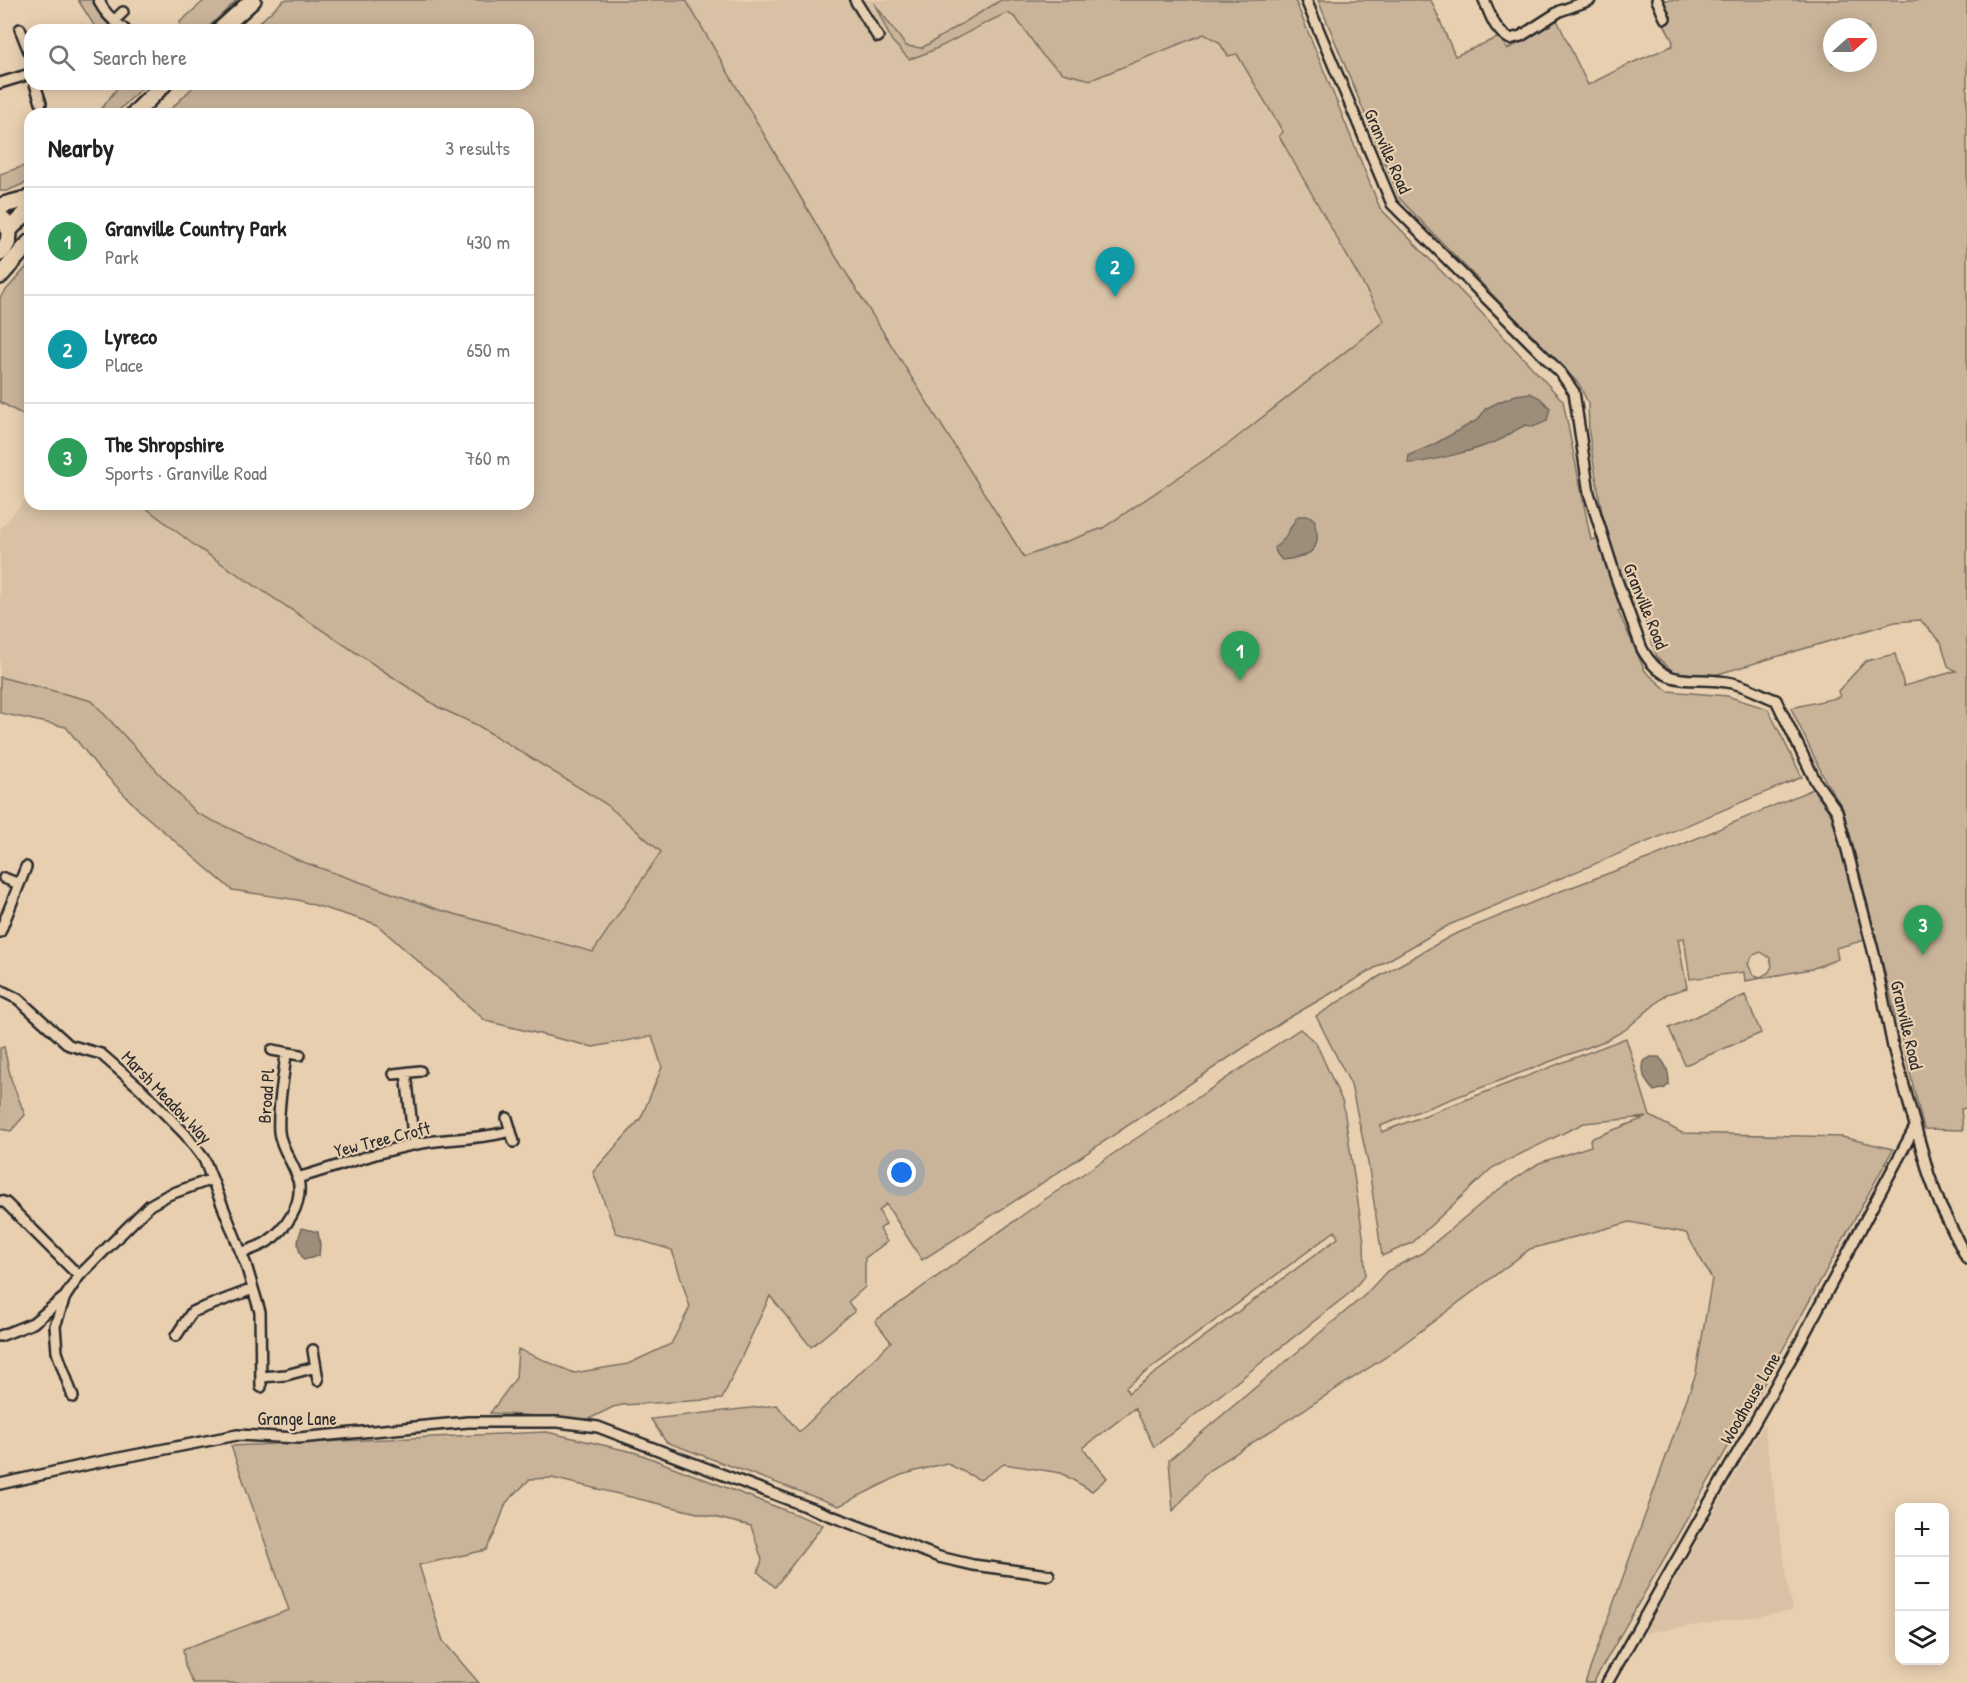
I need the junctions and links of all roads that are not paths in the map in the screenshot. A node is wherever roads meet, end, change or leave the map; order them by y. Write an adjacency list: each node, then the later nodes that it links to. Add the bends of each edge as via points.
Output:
1 (99, 0): 11 (street)
2 (253, 0): 13 (main road)
3 (267, 0): 14 (main road)
4 (855, 0): 16 (street)
5 (1306, 0): 46 (street, Granville Road, via 1392,204 1560,372 1574,392 1589,493 1648,660 1667,676 1733,683 1776,700 1816,782 1837,811)
6 (1484, 0): 7 (street, via 1494,25 1510,39 1560,10)
7 (1590, 0)
8 (1657, 0): 10 (street)
9 (123, 12): 11 (street)
10 (1665, 18)
11 (114, 21): 12 (street)
12 (118, 24)
13 (227, 24)
14 (241, 24)
15 (20, 29): 17 (street)
16 (878, 37)
17 (24, 39)
18 (24, 76): 19 (street)
19 (0, 83)
20 (37, 90): 23 (street)
21 (158, 90): 24 (main road)
22 (170, 90): 25 (main road)
23 (41, 102)
24 (140, 108)
25 (153, 108)
26 (24, 200): 27 (main road)
27 (0, 206)
28 (24, 215): 30 (main road)
29 (0, 216): 30 (main road)
30 (9, 230): 32 (main road, via 9,242)
31 (24, 249): 33 (main road)
32 (1, 254)
33 (0, 276)
34 (26, 867): 36 (street)
35 (4, 878): 36 (street)
36 (19, 884): 37 (street)
37 (0, 932)
38 (0, 990): 51 (street, Marsh Meadow Way, via 18,999 69,1045 101,1054 140,1088 185,1134 204,1159)
39 (272, 1050): 40 (street)
40 (286, 1053): 41 (street); 50 (street, Broad Pl, via 279,1133)
41 (300, 1055)
42 (420, 1071): 43 (street)
43 (406, 1073): 44 (street); 49 (street)
44 (394, 1074)
45 (507, 1118): 47 (street)
46 (1915, 1127): 54 (street, Granville Road, via 1941,1207); 68 (street, Woodhouse Lane, via 1797,1348)
47 (510, 1131): 48 (street); 49 (street, Yew Tree Croft, via 491,1137)
48 (514, 1142)
49 (414, 1145): 50 (street, Yew Tree Croft)
50 (297, 1178): 53 (street, Broad Pl, via 295,1211 265,1244)
51 (212, 1179): 53 (street, Marsh Meadow Way); 55 (street, via 150,1205)
52 (0, 1201): 55 (street)
53 (241, 1253): 56 (street, Marsh Meadow Way)
54 (1967, 1259)
55 (79, 1276): 57 (street)
56 (253, 1289): 59 (street, via 192,1312); 62 (street, Marsh Meadow Way, via 260,1312)
57 (67, 1295): 58 (street, via 33,1323); 65 (street, via 55,1326 57,1352)
58 (0, 1336)
59 (176, 1336)
60 (313, 1350): 61 (street)
61 (316, 1367): 62 (street); 63 (street)
62 (261, 1377): 64 (street, Marsh Meadow Way)
63 (318, 1380)
64 (261, 1387)
65 (73, 1396)
66 (0, 1484): 67 (street, Grange Lane, via 237,1434 299,1438 468,1422 548,1422 598,1427 939,1557)
67 (1049, 1575)
68 (1607, 1683)

